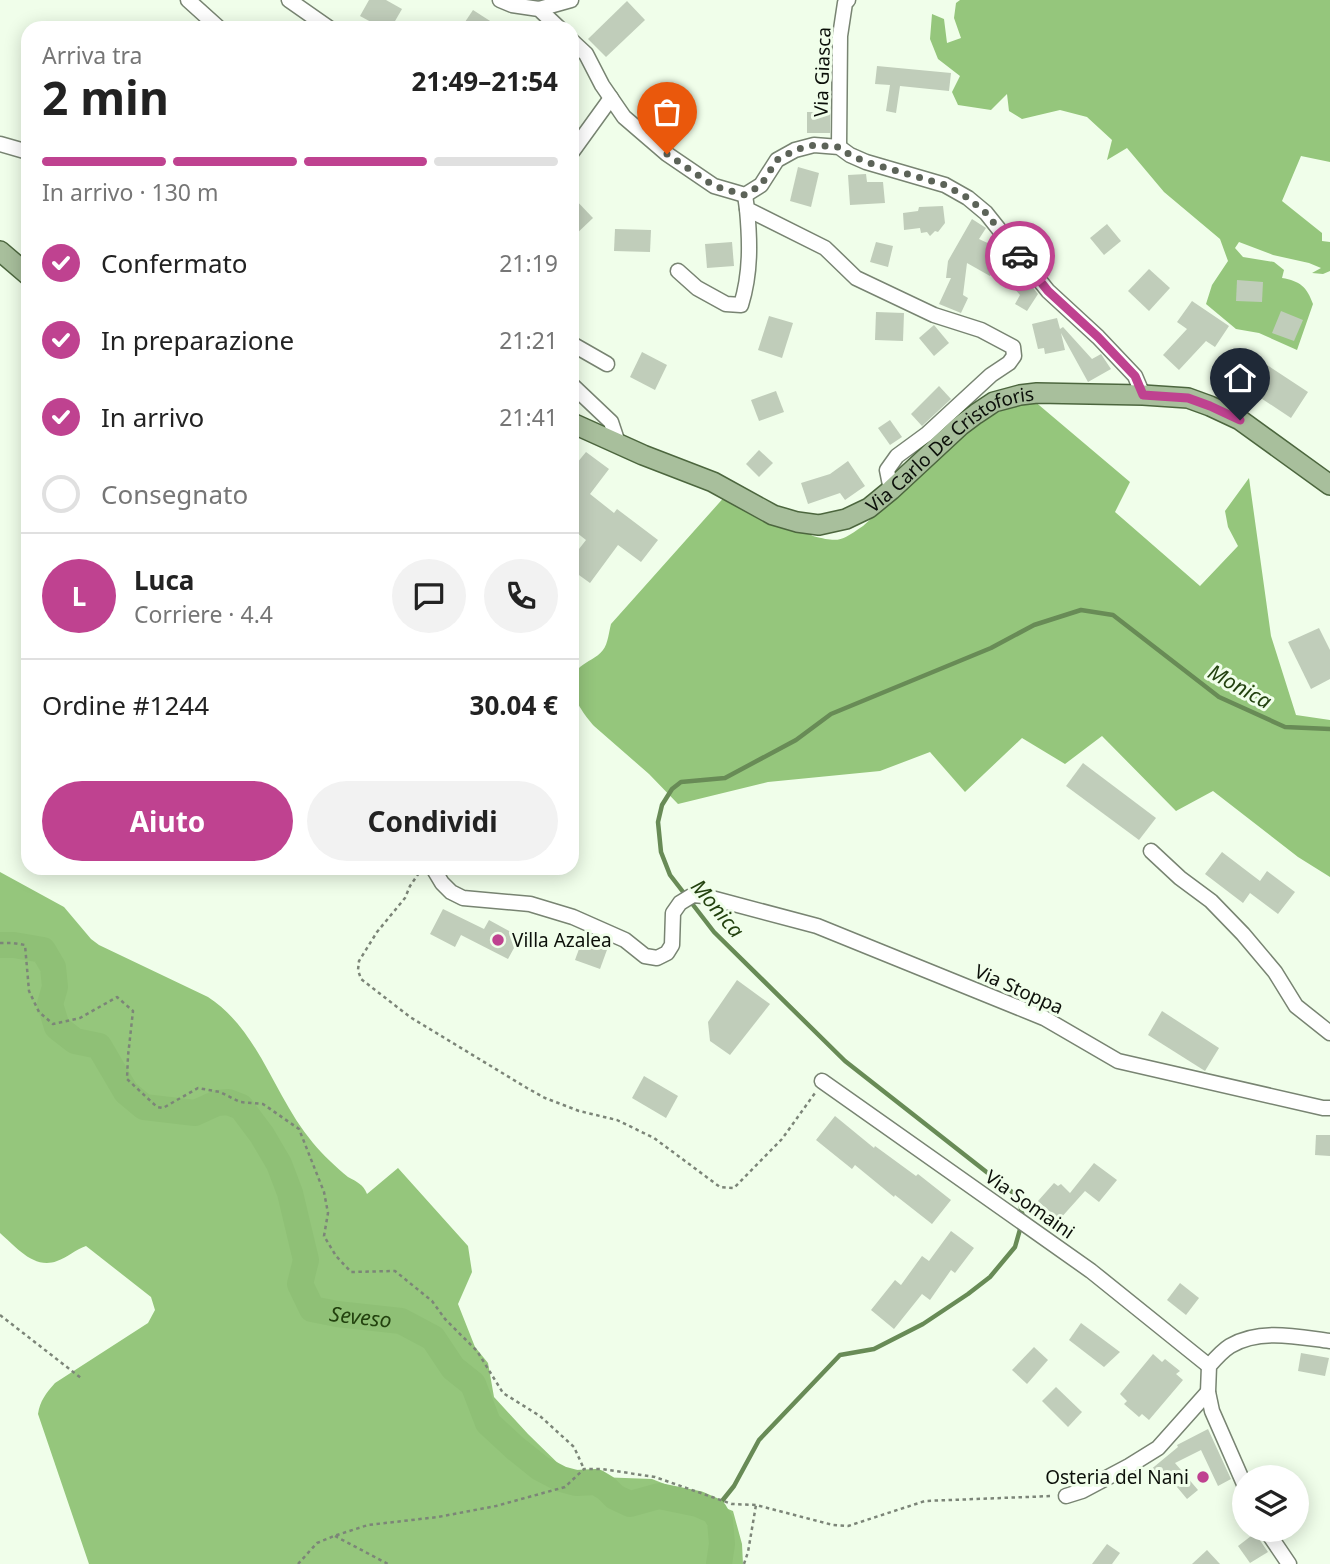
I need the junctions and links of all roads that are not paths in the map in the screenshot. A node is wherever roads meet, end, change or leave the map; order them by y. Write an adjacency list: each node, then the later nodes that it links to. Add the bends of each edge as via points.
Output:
1 (188, 0): 7 (street)
2 (289, 0): 8 (street)
3 (500, 0): 6 (street)
4 (570, 0): 6 (street)
5 (848, 0): 14 (street, Via Giasca, via 840,36)
6 (539, 9): 9 (street)
7 (211, 21)
8 (320, 21)
9 (552, 21)
10 (579, 48): 11 (street)
11 (611, 98): 12 (street); 16 (street, via 624,117 667,154)
12 (579, 142)
13 (0, 144): 15 (street)
14 (839, 147): 16 (street, via 814,145 777,160); 23 (street, via 866,162 945,185 968,198 986,213 1048,291 1135,376)
15 (21, 150)
16 (746, 202): 19 (street, via 747,287 741,304 726,304 696,288); 27 (street, via 825,247 856,278 1013,347 1009,363 897,456 887,470)
17 (0, 251): 18 (main road)
18 (21, 269)
19 (678, 271)
20 (579, 348): 21 (street)
21 (607, 364)
22 (579, 392): 25 (street, via 611,422)
23 (1143, 395): 26 (main road, Via Carlo De Cristoforis, via 1188,398 1240,420); 27 (main road, Via Carlo De Cristoforis, via 1037,393 994,402 960,426)
24 (579, 426): 25 (main road, Via Carlo De Cristoforis)
25 (618, 443): 27 (main road, Via Carlo De Cristoforis, via 797,522 819,525 846,519)
26 (1330, 485)
27 (891, 490)
28 (1151, 851): 30 (street, via 1212,901 1275,972 1296,1006)
29 (437, 875): 32 (street, Via Stoppa, via 451,892 463,898 530,904 573,917 657,958 672,945 673,914 687,899 704,896 817,926 1044,1018 1118,1062)
30 (1330, 1033)
31 (822, 1081): 34 (street, Via Somaini, via 1091,1271)
32 (1330, 1108)
33 (1330, 1340): 34 (street, via 1278,1335 1252,1338 1230,1346)
34 (1209, 1366): 35 (street)
35 (1209, 1392): 36 (street, via 1212,1411); 37 (street, via 1158,1448)
36 (1236, 1465)
37 (1066, 1496)
38 (1274, 1542): 39 (street)
39 (1289, 1564)

